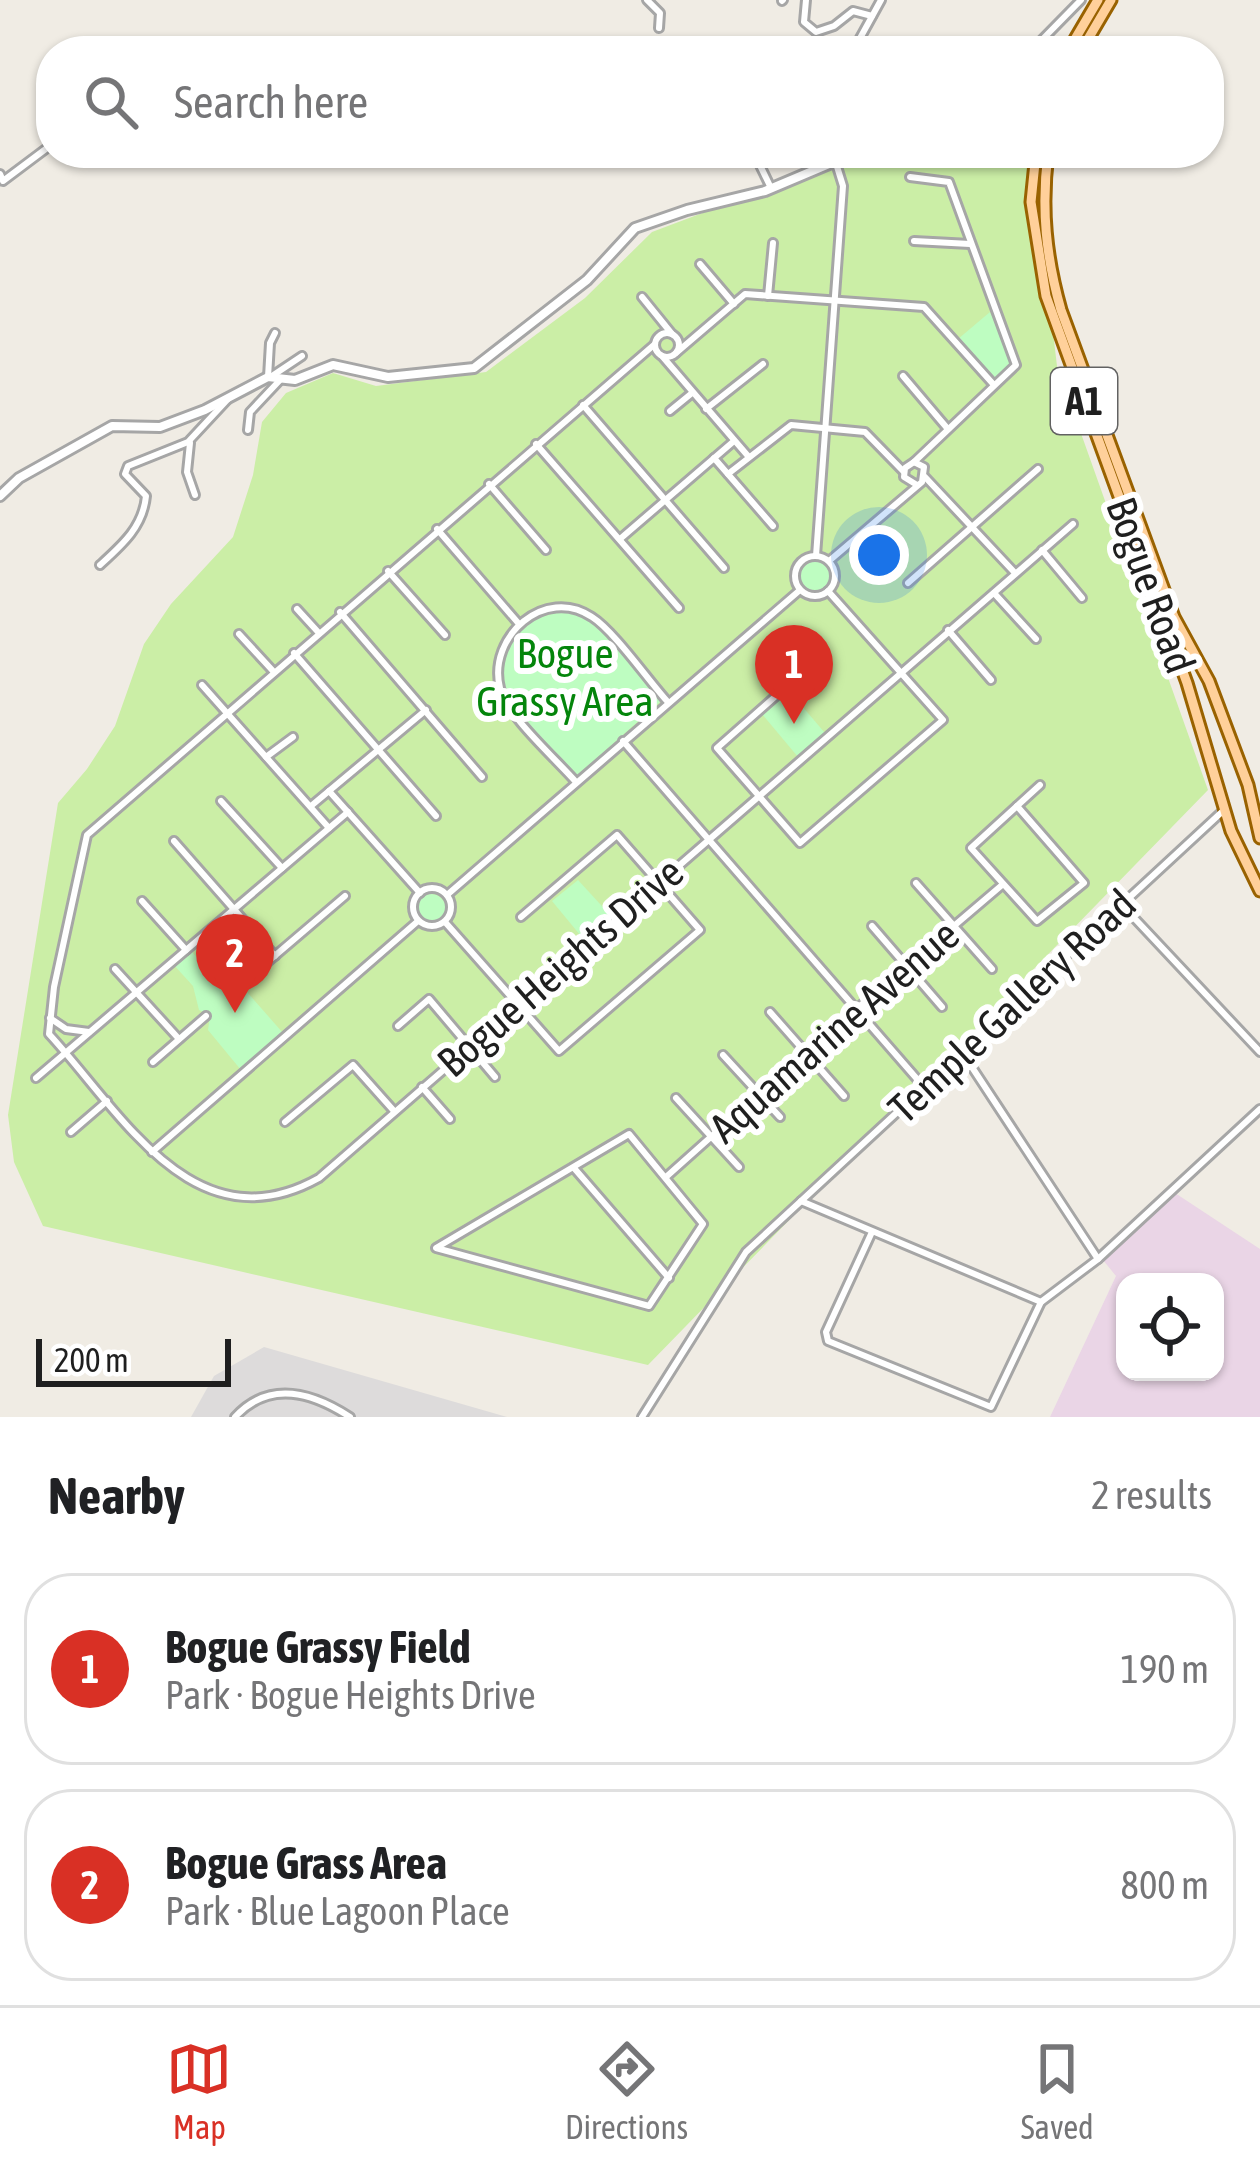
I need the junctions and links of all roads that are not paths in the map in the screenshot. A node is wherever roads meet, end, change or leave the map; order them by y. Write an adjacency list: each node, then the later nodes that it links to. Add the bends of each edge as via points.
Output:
1 (647, 0): 8 (street, via 660,13)
2 (806, 0): 7 (street, via 804,22 816,32 853,11)
3 (881, 0): 7 (street)
4 (1081, 0): 10 (street)
5 (1098, 0): 11 (main road)
6 (1111, 0): 12 (main road)
7 (872, 16): 9 (street)
8 (659, 28)
9 (861, 36)
10 (1046, 36)
11 (1077, 36)
12 (1090, 36)
13 (36, 157): 19 (street, via 3,182)
14 (761, 168): 21 (street)
15 (817, 168): 21 (street)
16 (837, 168): 28 (street, via 843,186)
17 (1034, 168): 114 (main road, Bogue Road / A1, via 1030,202 1046,296)
18 (1047, 168): 118 (main road, Bogue Road / A1, via 1047,263 1174,617 1209,681 1248,785)
19 (0, 174)
20 (910, 177): 24 (street, via 949,182)
21 (771, 188): 41 (street, via 635,228 587,280 474,368 388,377 333,365 295,380)
22 (914, 241): 24 (street)
23 (773, 243): 26 (street)
24 (972, 244): 42 (street, via 1016,365)
25 (700, 264): 29 (street)
26 (768, 296): 28 (street); 29 (street, via 746,294)
27 (642, 297): 31 (street)
28 (834, 302): 42 (street, via 924,307); 50 (street)
29 (734, 304): 32 (street)
30 (275, 333): 41 (street)
31 (672, 336): 32 (street); 33 (street); 36 (street)
32 (691, 341): 36 (street)
33 (655, 344): 34 (street); 35 (street)
34 (644, 350): 35 (street); 45 (street)
35 (660, 355): 36 (street); 39 (street)
36 (674, 355): 39 (street)
37 (302, 356): 41 (street)
38 (763, 364): 46 (street)
39 (669, 366): 43 (street)
40 (903, 376): 48 (street)
41 (273, 377): 44 (street); 49 (street)
42 (994, 385): 48 (street)
43 (692, 393): 46 (street); 47 (street)
44 (230, 397): 51 (street); 64 (street, via 160,427 112,426)
45 (584, 404): 53 (street); 65 (street)
46 (706, 410): 52 (street)
47 (670, 411)
48 (948, 429): 56 (street)
49 (248, 430)
50 (825, 430): 54 (street, via 791,425); 58 (street, via 866,432); 73 (street)
51 (191, 440): 63 (street); 75 (street, via 128,466 125,475 146,496 144,513)
52 (734, 441): 54 (street); 55 (street)
53 (536, 444): 61 (street); 70 (street)
54 (748, 455): 59 (street)
55 (714, 458): 59 (street); 65 (street)
56 (914, 462): 58 (street); 60 (street)
57 (1038, 469): 68 (street)
58 (904, 472): 62 (street)
59 (728, 474): 67 (street)
60 (925, 477): 62 (street); 68 (street)
61 (488, 484): 69 (street); 71 (street)
62 (917, 484): 74 (street)
63 (195, 495)
64 (0, 496)
65 (667, 499): 70 (street); 76 (street)
66 (1072, 524): 72 (street, Bogue Heights Drive)
67 (772, 526)
68 (973, 526): 78 (street); 79 (street)
69 (437, 529): 77 (street); 87 (street)
70 (620, 539): 84 (street)
71 (546, 550)
72 (1042, 550): 78 (street, Bogue Heights Drive); 83 (street)
73 (816, 556): 74 (street); 80 (street, via 796,571)
74 (829, 561): 81 (street, via 835,579)
75 (100, 565)
76 (724, 568)
77 (388, 571): 86 (street); 91 (street)
78 (1015, 573): 82 (street, Bogue Heights Drive)
79 (908, 583)
80 (800, 590): 81 (street); 99 (street)
81 (828, 591): 96 (street)
82 (993, 591): 88 (street, Bogue Heights Drive); 92 (street)
83 (1082, 598)
84 (679, 608)
85 (297, 609): 89 (street)
86 (340, 612): 89 (street); 100 (street)
87 (519, 624): 99 (street, via 567,607 593,617); 107 (street, via 498,661 500,692)
88 (948, 631): 96 (street, Bogue Heights Drive); 97 (street)
89 (318, 632): 93 (street)
90 (239, 634): 95 (street)
91 (445, 635)
92 (1036, 639)
93 (294, 653): 95 (street); 104 (street)
94 (812, 665): 110 (street, via 717,748)
95 (273, 671): 101 (street)
96 (901, 674): 110 (street, Bogue Heights Drive); 110 (street, via 943,721 801,843)
97 (991, 680)
98 (202, 685): 101 (street)
99 (667, 701): 103 (street)
100 (425, 710): 104 (street); 106 (street)
101 (226, 712): 105 (street); 149 (street, via 87,835)
102 (293, 737): 105 (street)
103 (623, 741): 107 (street); 119 (street)
104 (378, 750): 109 (street); 116 (street)
105 (266, 757): 112 (street)
106 (482, 777)
107 (576, 782): 127 (street)
108 (1040, 785): 113 (street)
109 (329, 790): 112 (street); 115 (street)
110 (758, 795): 119 (street, Bogue Heights Drive)
111 (221, 800): 121 (street)
112 (310, 806): 117 (street)
113 (1016, 806): 124 (street, via 970,848); 124 (street, via 1084,884 1037,921)
114 (1224, 810): 125 (main road, Bogue Road); 130 (street, Temple Gallery Road)
115 (348, 812): 117 (street); 126 (street)
116 (436, 816)
117 (329, 828): 121 (street)
118 (1260, 838)
119 (707, 839): 122 (street, Bogue Heights Drive); 146 (street)
120 (174, 841): 131 (street)
121 (282, 868): 131 (street)
122 (659, 882): 132 (street, via 617,836); 144 (street, Bogue Heights Drive); 144 (street, via 699,932 562,1052)
123 (916, 883): 136 (street)
124 (1002, 885): 136 (street, Aquamarine Avenue)
125 (1260, 891)
126 (420, 893): 127 (street); 133 (street, via 413,903)
127 (447, 895): 134 (street)
128 (345, 896): 138 (street)
129 (142, 902): 137 (street)
130 (1122, 904): 155 (street, Temple Gallery Road); 156 (street)
131 (234, 909): 137 (street); 138 (street)
132 (521, 917)
133 (418, 920): 134 (street); 175 (street)
134 (445, 922): 144 (street)
135 (872, 926): 139 (street)
136 (954, 926): 139 (street, Aquamarine Avenue); 141 (street)
137 (186, 950): 143 (street)
138 (275, 956): 142 (street)
139 (907, 967): 145 (street); 146 (street, Aquamarine Avenue)
140 (115, 969): 143 (street)
141 (992, 969)
142 (237, 988)
143 (136, 992): 151 (street); 152 (street)
144 (517, 1006): 153 (street, Bogue Heights Drive)
145 (942, 1007)
146 (857, 1010): 154 (street, Aquamarine Avenue); 163 (street)
147 (770, 1012): 154 (street)
148 (206, 1016): 152 (street)
149 (50, 1018): 151 (street); 157 (street, Bogue Heights Drive, via 49,1034)
150 (398, 1026): 153 (street, via 429,999)
151 (89, 1032): 157 (street)
152 (179, 1039): 159 (street)
153 (470, 1046): 160 (street); 162 (street, Bogue Heights Drive)
154 (806, 1052): 164 (street, Aquamarine Avenue); 165 (street)
155 (962, 1052): 163 (street, Temple Gallery Road); 181 (street)
156 (1260, 1052)
157 (66, 1053): 161 (street); 167 (street, Bogue Heights Drive)
158 (723, 1055): 164 (street)
159 (153, 1062)
160 (496, 1077)
161 (36, 1078)
162 (422, 1087): 169 (street, Bogue Heights Drive); 171 (street)
163 (924, 1087): 179 (street, Temple Gallery Road)
164 (759, 1093): 170 (street); 174 (street, Aquamarine Avenue)
165 (844, 1096)
166 (676, 1098): 174 (street)
167 (107, 1101): 173 (street); 175 (street, Bogue Heights Drive)
168 (1260, 1109): 181 (street)
169 (394, 1112): 172 (street, via 353,1065); 175 (street, Bogue Heights Drive, via 319,1178 281,1194 207,1191)
170 (780, 1117)
171 (450, 1119)
172 (284, 1122)
173 (70, 1132)
174 (712, 1137): 176 (street); 178 (street, Aquamarine Avenue)
175 (152, 1152)
176 (739, 1167)
177 (574, 1168): 178 (street, via 629,1134); 182 (street); 182 (street, via 436,1248 645,1307)
178 (666, 1177): 182 (street, via 704,1224)
179 (800, 1201): 180 (street); 186 (street, Temple Gallery Road, via 746,1252)
180 (872, 1232): 183 (street); 183 (street, via 826,1332 836,1346 991,1407)
181 (1098, 1258): 183 (street)
182 (669, 1278)
183 (1041, 1302)
184 (235, 1417): 185 (street, via 286,1392 321,1399)
185 (350, 1417)
186 (642, 1417)

